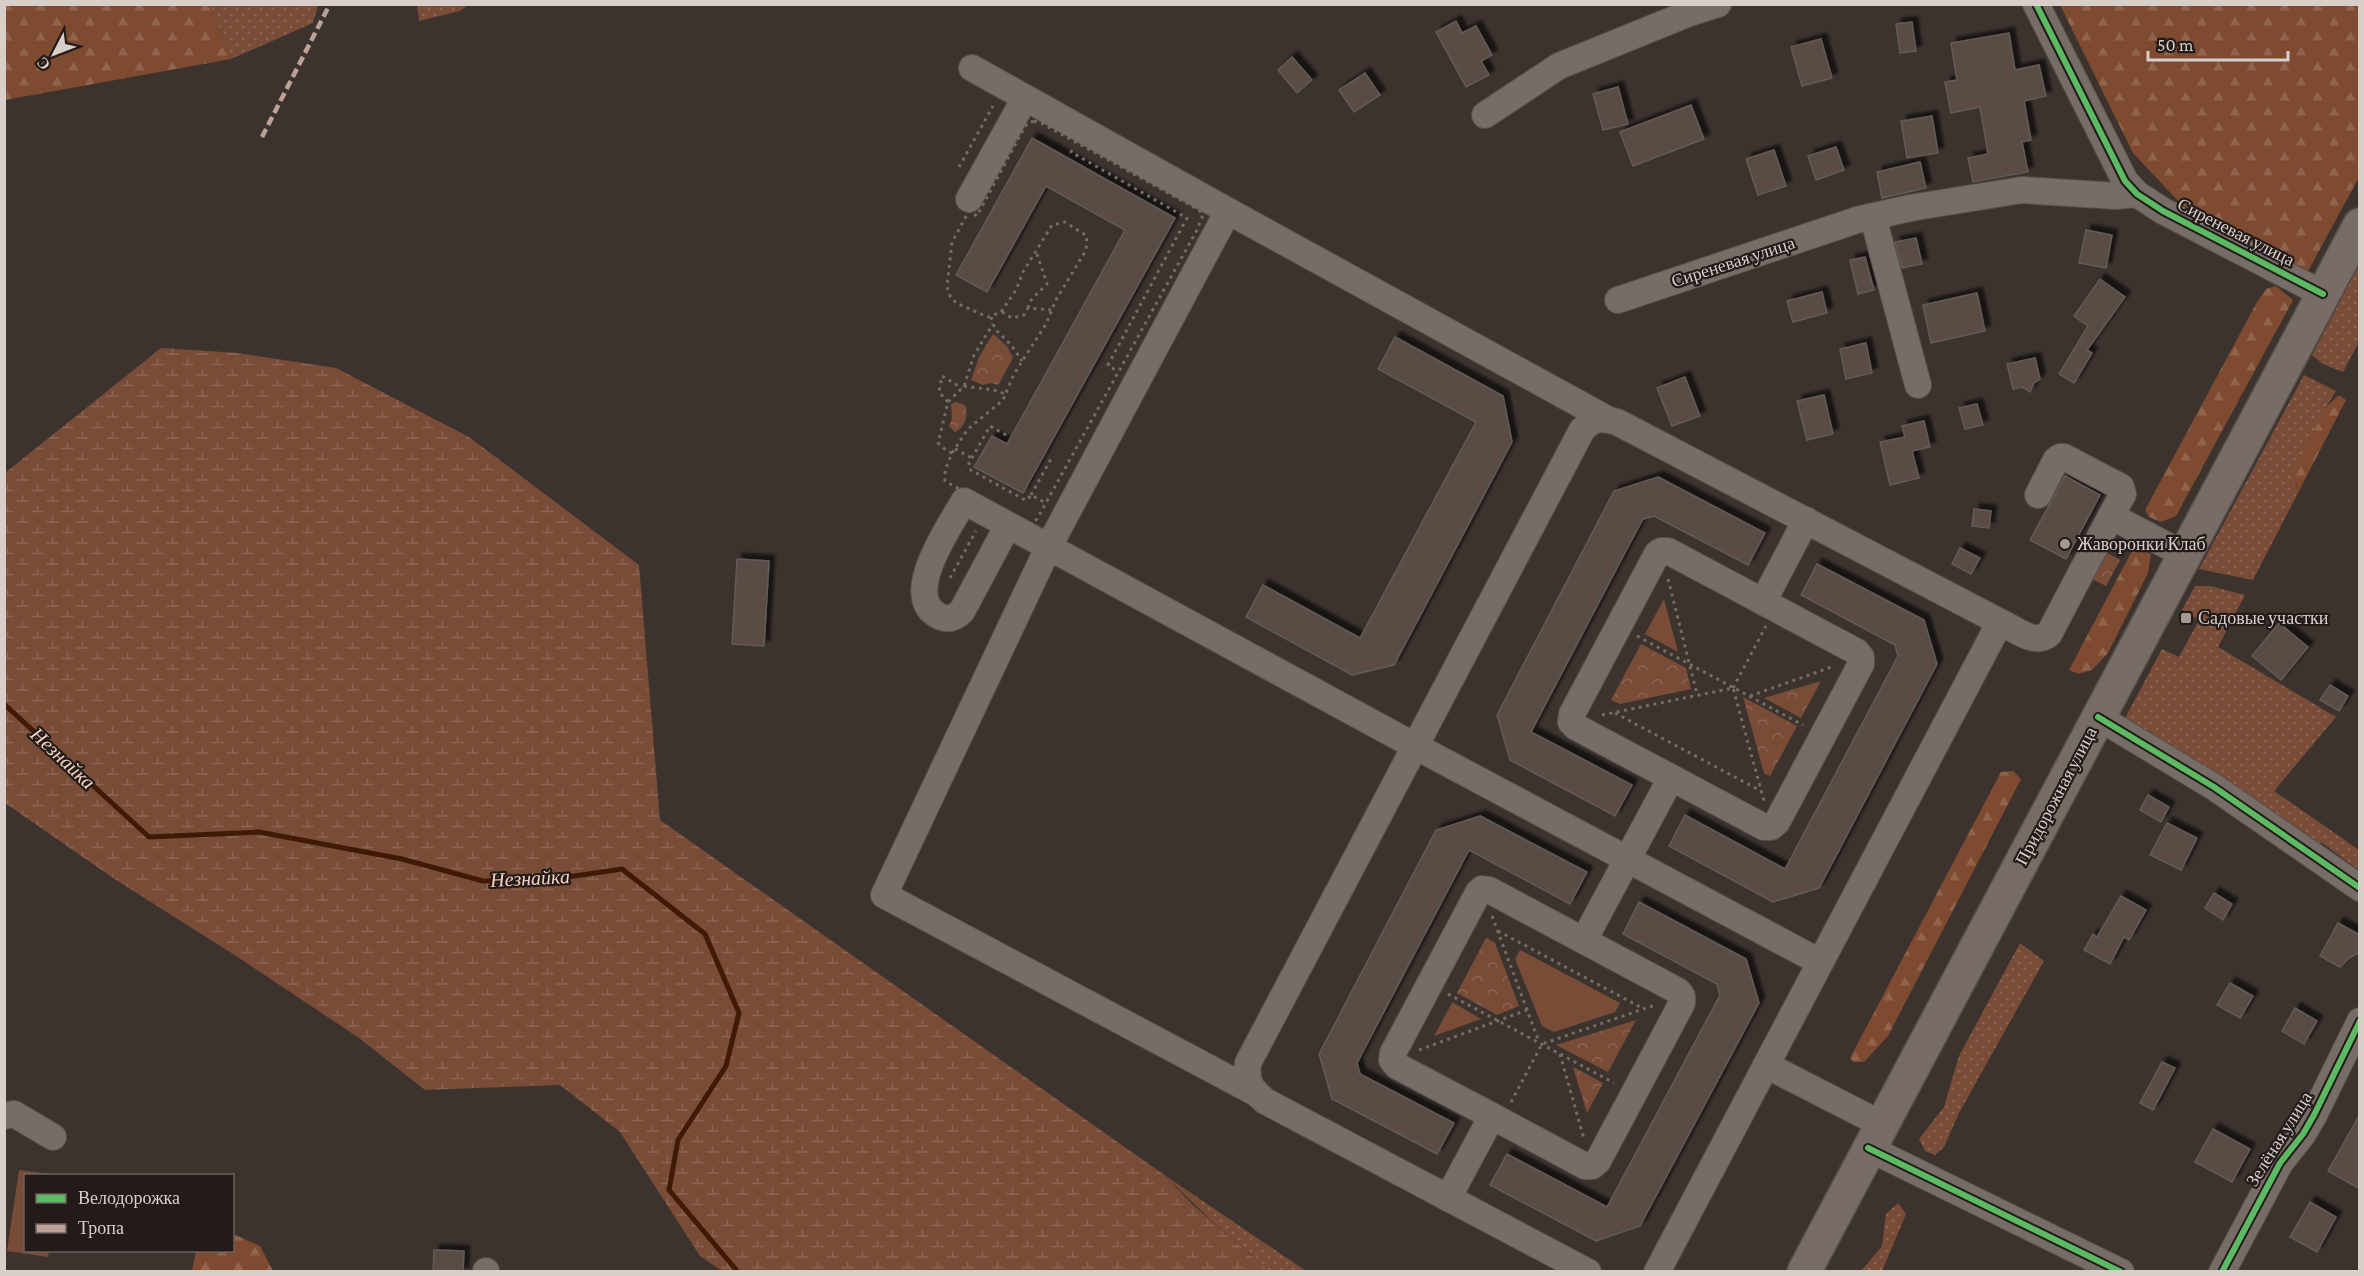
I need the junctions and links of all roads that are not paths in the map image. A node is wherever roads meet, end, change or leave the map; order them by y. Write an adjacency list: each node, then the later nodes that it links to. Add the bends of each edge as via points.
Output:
1 (1718, 4): 5 (street, via 1559,66)
2 (2036, 4): 6 (street, via 2125,181)
3 (972, 68): 4 (street)
4 (1025, 98): 7 (street); 8 (street)
5 (1485, 115)
6 (2137, 194): 9 (street, Сиреневая улица, via 2022,190); 11 (street, Сиреневая улица)
7 (969, 199)
8 (1228, 211): 14 (street); 19 (street)
9 (1873, 217): 12 (street, Сиреневая улица); 13 (street)
10 (2360, 225): 11 (main road, Придорожная улица)
11 (2323, 294): 20 (main road, Придорожная улица)
12 (1618, 300)
13 (1918, 385)
14 (1605, 418): 17 (street); 24 (street, via 1582,430)
15 (2038, 495): 16 (street, via 2056,460 2064,458 2123,490)
16 (2111, 516): 20 (street); 22 (street, via 2049,634 2036,640)
17 (1806, 520): 21 (street); 22 (street)
18 (1008, 525): 18 (street, via 988,509 964,501 928,566 925,601 932,612 950,619 956,617); 19 (street)
19 (1048, 548): 24 (street); 32 (street, via 884,895)
20 (2185, 555): 23 (main road, Придорожная улица)
21 (1769, 605): 25 (street, via 1862,657 1777,822 1764,827); 25 (street, via 1668,551 1657,554 1571,722)
22 (2000, 622): 29 (street)
23 (2098, 717): 27 (street, via 2214,787); 35 (main road, Придорожная улица)
24 (1415, 746): 26 (street); 32 (street, via 1248,1062 1247,1079)
25 (1671, 778): 26 (street)
26 (1627, 859): 28 (street); 29 (street)
27 (2360, 888)
28 (1584, 940): 34 (street, via 1678,991 1683,996 1682,1003 1592,1166 1585,1166); 34 (street, via 1489,890 1482,890 1393,1053 1392,1060 1397,1066)
29 (1820, 962): 31 (street)
30 (2360, 1021): 42 (street, Зелёная улица, via 2314,1115 2275,1172)
31 (1766, 1065): 35 (street); 39 (street)
32 (1256, 1093): 37 (street)
33 (4, 1116): 36 (street, via 14,1114)
34 (1496, 1119): 37 (street)
35 (1875, 1136): 40 (main road, Придорожная улица); 41 (street)
36 (53, 1137)
37 (1448, 1198): 38 (street)
38 (1588, 1272)
39 (1657, 1272)
40 (1804, 1272)
41 (2121, 1272)
42 (2222, 1272)

